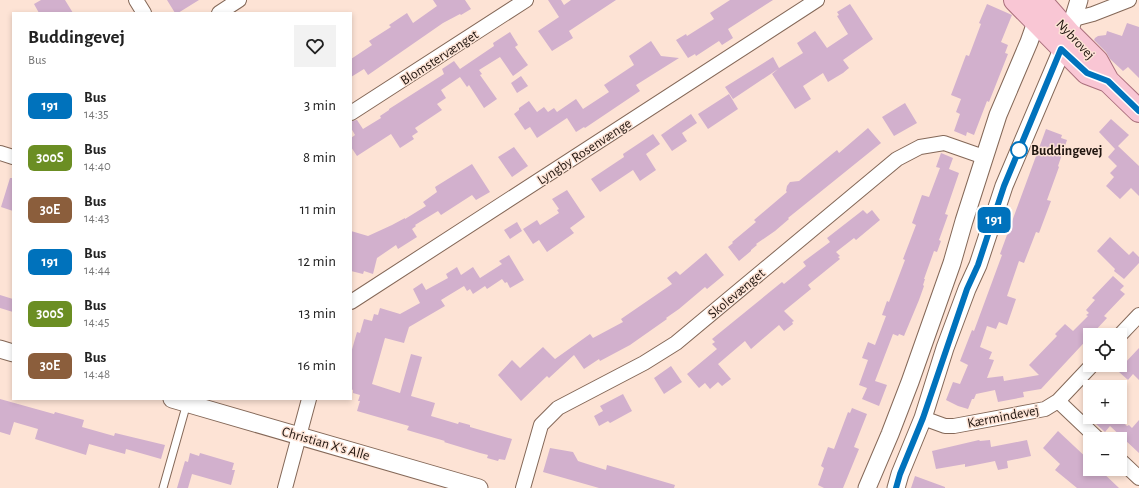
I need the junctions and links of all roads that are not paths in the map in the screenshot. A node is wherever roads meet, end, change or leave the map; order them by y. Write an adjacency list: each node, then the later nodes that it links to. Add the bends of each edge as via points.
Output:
1 (136, 0): 9 (street)
2 (239, 0): 10 (street)
3 (526, 0): 13 (street, Blomstervænget)
4 (817, 0): 17 (street, Lyngby Rosenvænge)
5 (1015, 0): 8 (main road, Nybrovej)
6 (1079, 0): 11 (street)
7 (1129, 0): 11 (street, via 1093,14)
8 (1040, 6): 11 (main road, Nybrovej); 16 (street)
9 (143, 12)
10 (221, 12)
11 (1068, 33): 12 (main road, Nybrovej, via 1097,61 1108,81); 26 (street, via 1004,186 978,265 945,348)
12 (1139, 111)
13 (352, 113)
14 (0, 153): 15 (street)
15 (12, 157)
16 (984, 157): 34 (street, Skolevænget, via 944,143 920,146 897,159 676,343 644,363 558,408 541,425); 35 (street, via 937,306 890,434)
17 (352, 301)
18 (1139, 315): 19 (street)
19 (1127, 328)
20 (0, 349): 21 (street)
21 (12, 353)
22 (1085, 372): 25 (street, Kærmindevej)
23 (309, 400): 28 (street)
24 (180, 401): 28 (street, Christian X's Alle); 31 (lane)
25 (1058, 401): 26 (street, Kærmindevej, via 1045,409 954,426 945,426); 27 (street)
26 (923, 418): 36 (street)
27 (1091, 432)
28 (300, 436): 32 (street); 33 (street, Christian X's Alle)
29 (1127, 467): 30 (street)
30 (1139, 478)
31 (163, 488)
32 (285, 488)
33 (479, 488)
34 (523, 488)
35 (867, 488)
36 (896, 488)

